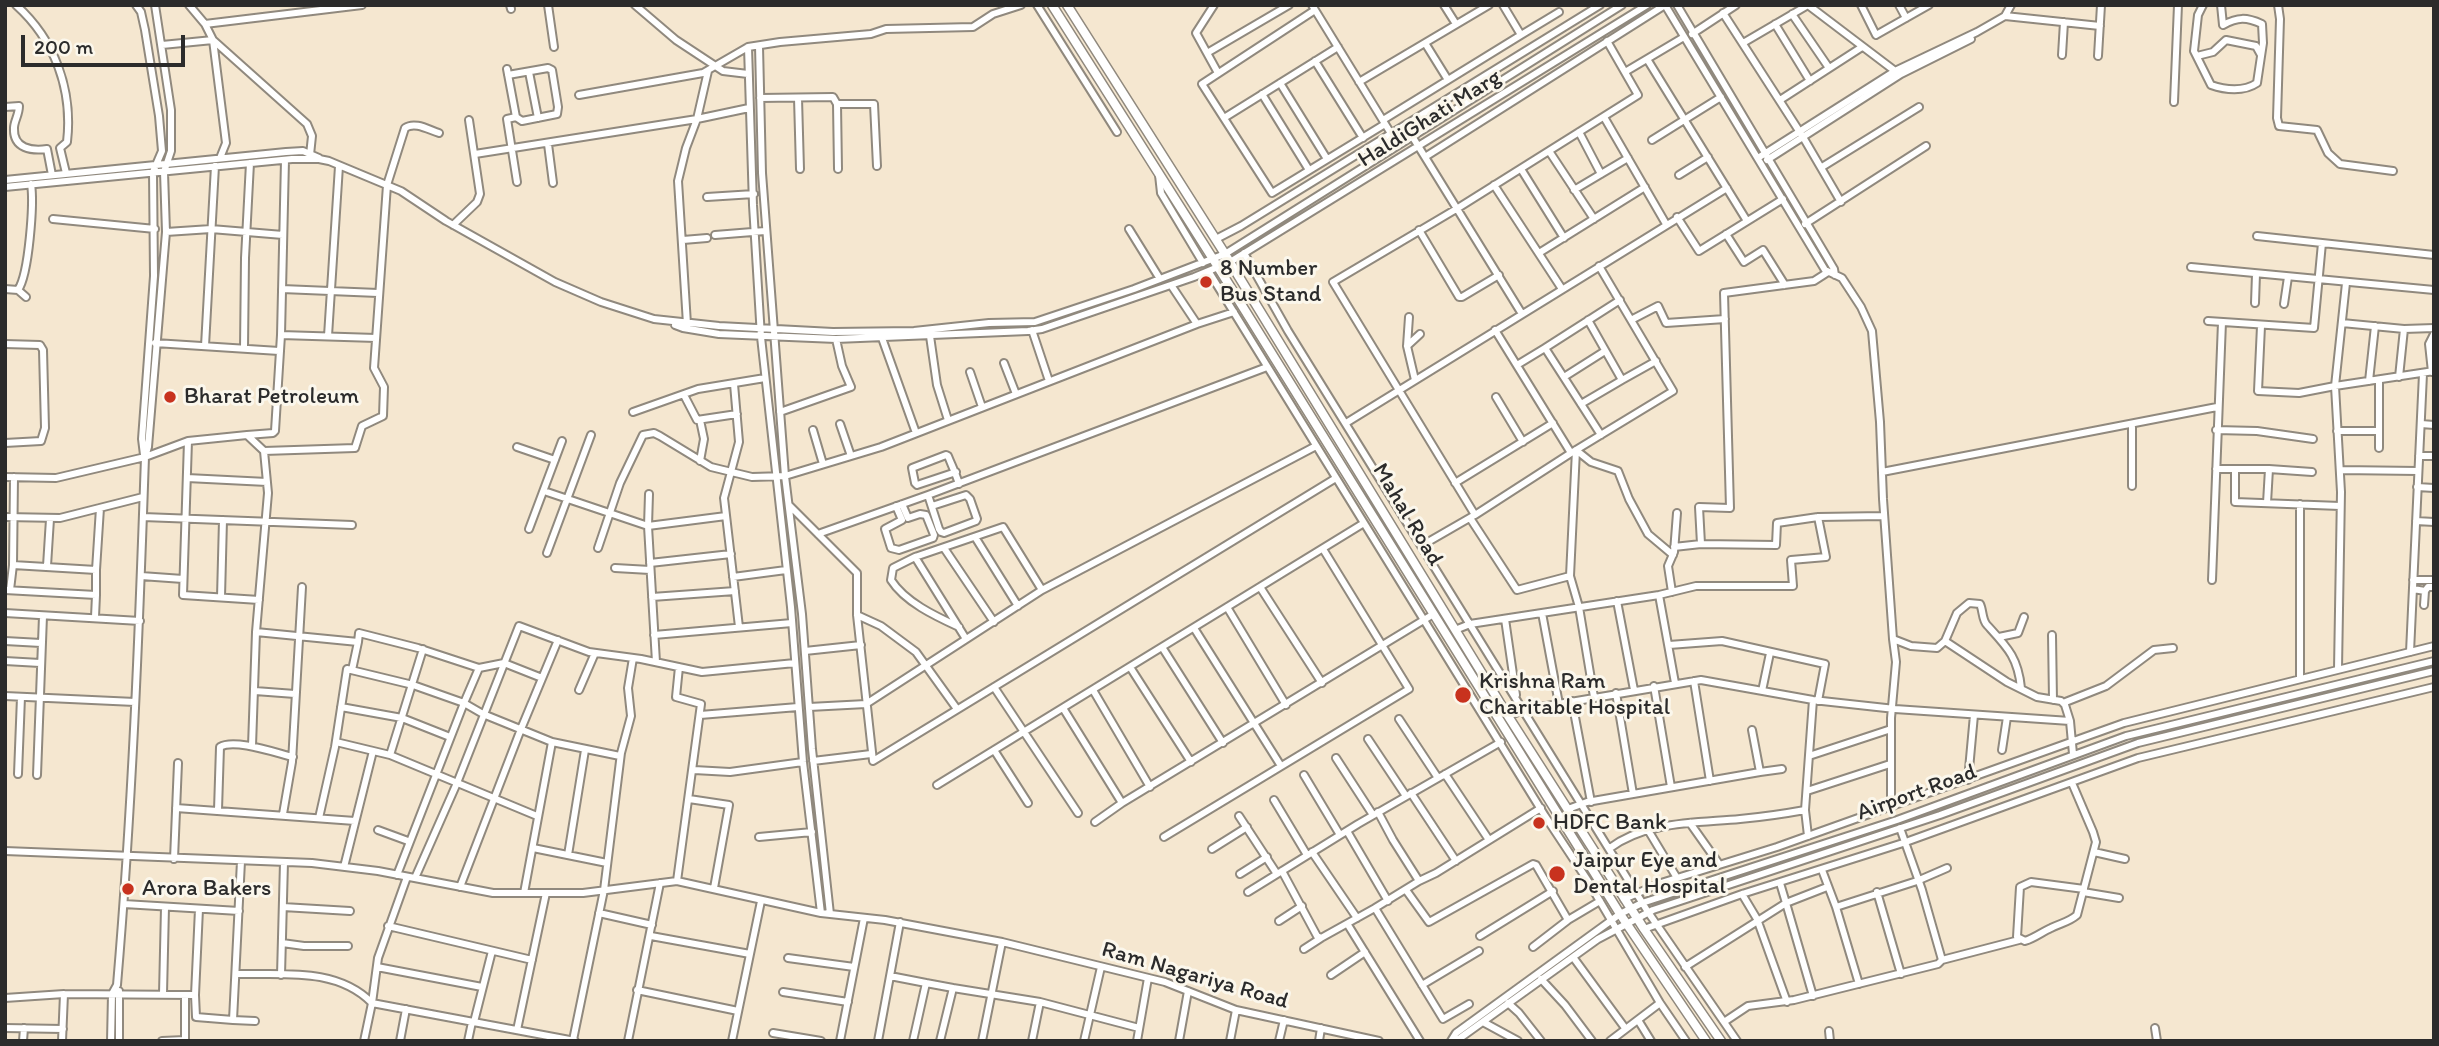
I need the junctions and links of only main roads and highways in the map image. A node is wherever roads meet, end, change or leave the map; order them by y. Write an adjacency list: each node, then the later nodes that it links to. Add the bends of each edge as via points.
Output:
1 (1052, 5): 3 (main road, Mahal Road, via 1213,259 1429,618)
2 (1067, 5): 4 (main road, Mahal Road, via 1508,716)
3 (1706, 1041)
4 (1721, 1041)

